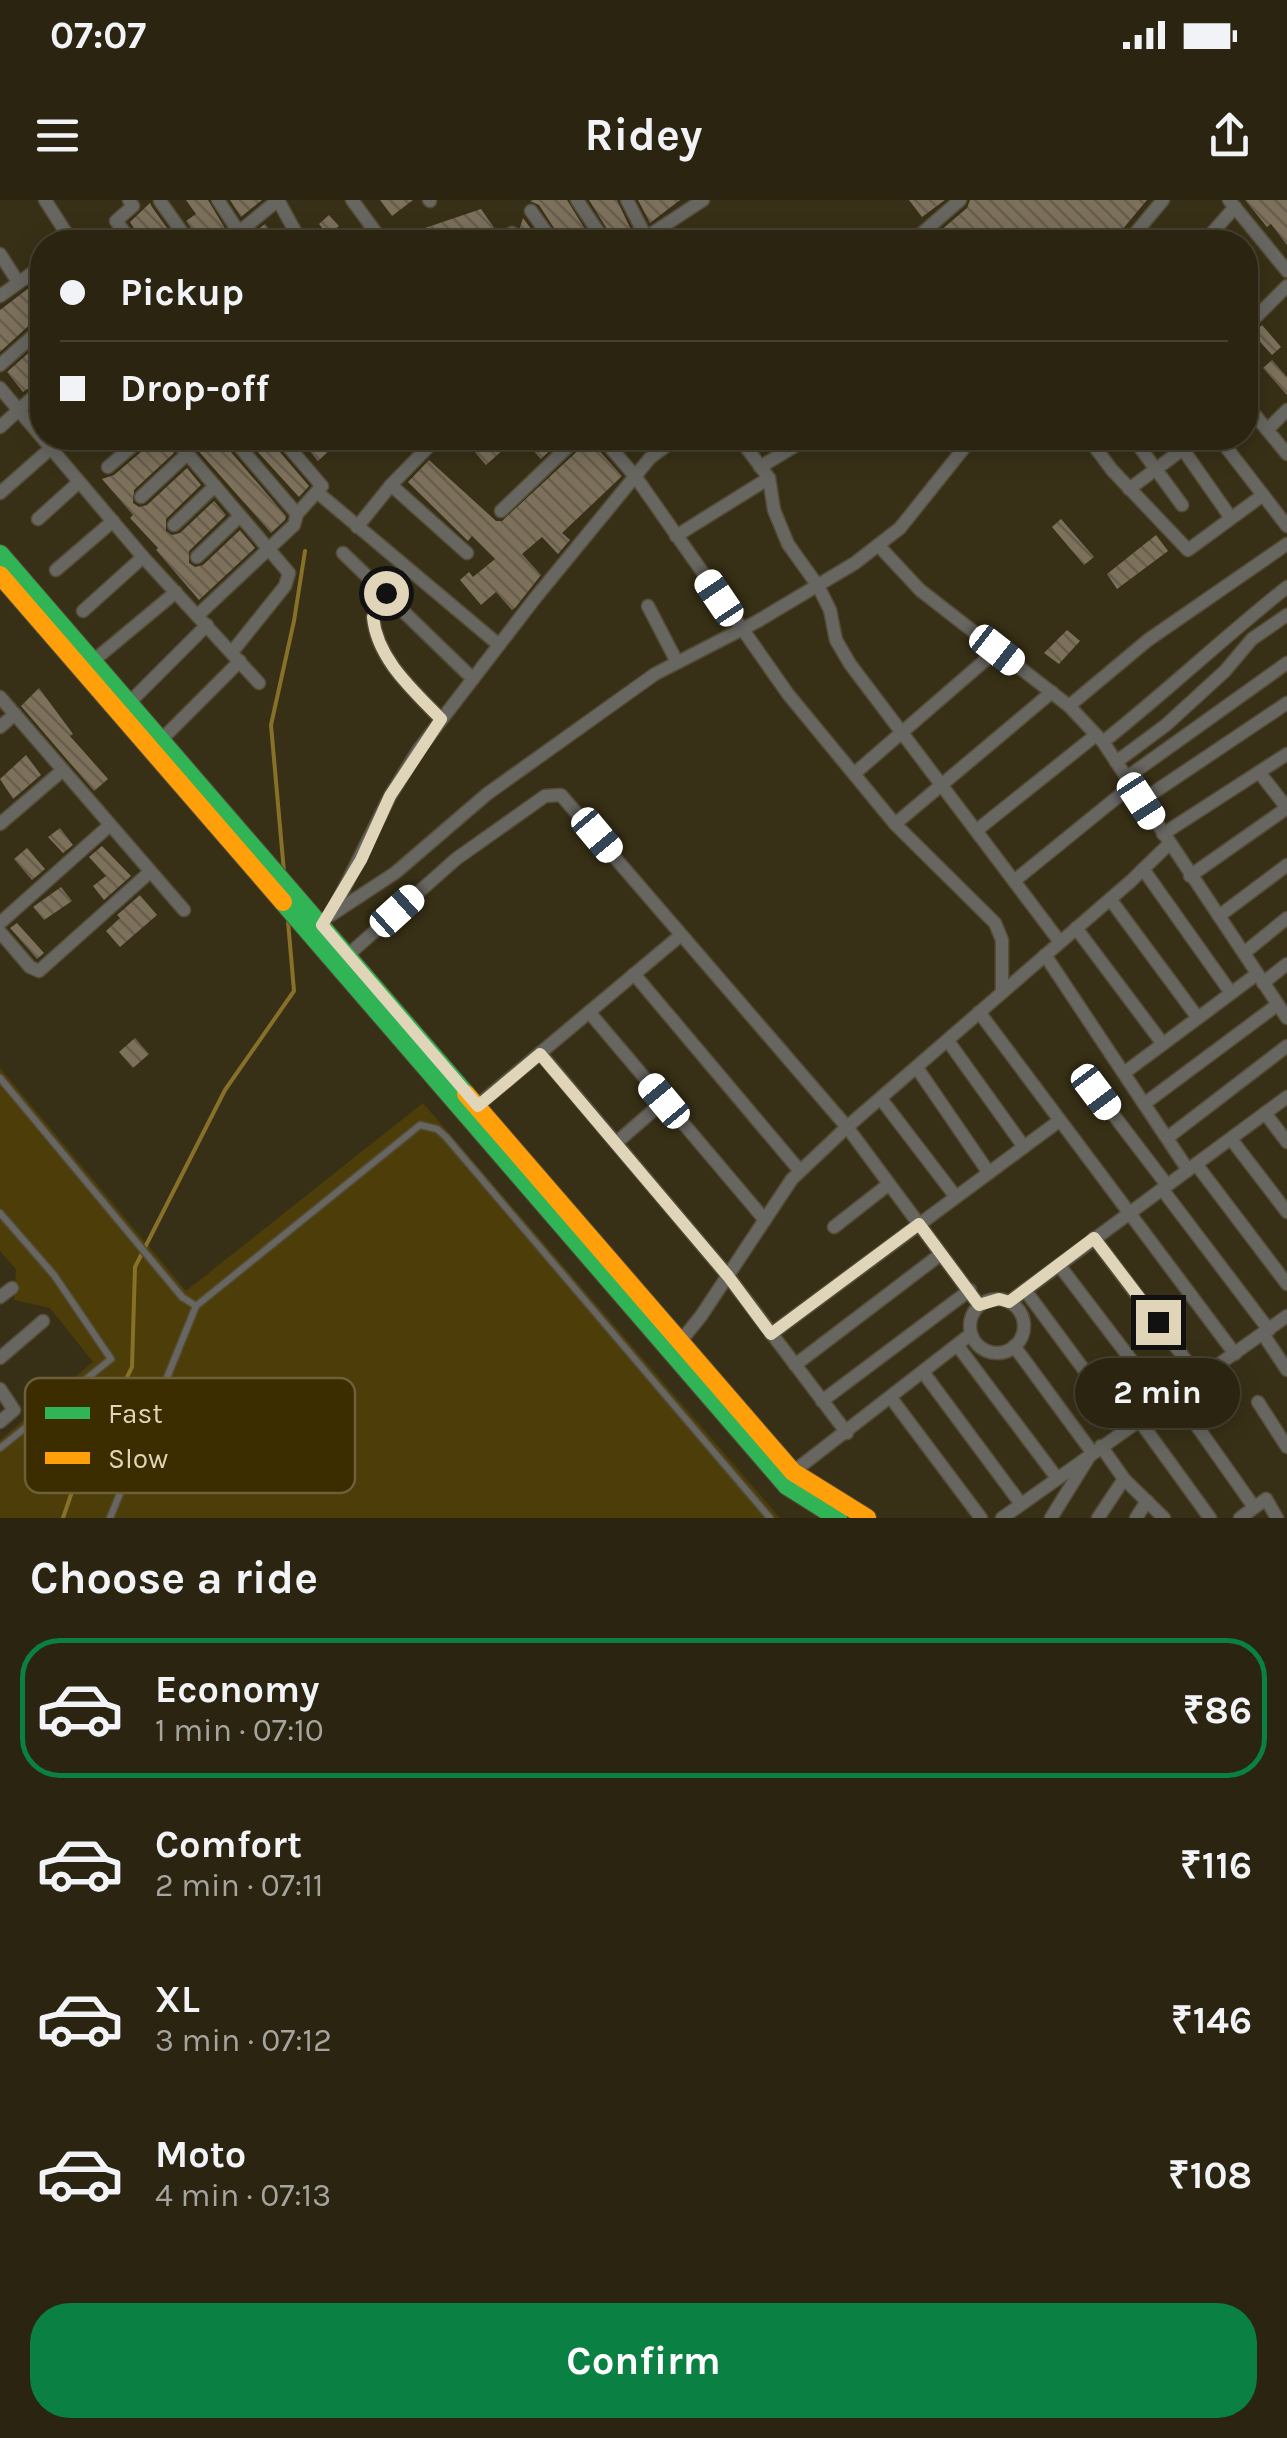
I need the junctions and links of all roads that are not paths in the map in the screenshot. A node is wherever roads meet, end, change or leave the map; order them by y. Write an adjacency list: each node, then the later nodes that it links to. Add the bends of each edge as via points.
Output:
1 (45, 200): 14 (street)
2 (129, 200): 15 (street, via 133,206 116,220)
3 (218, 200): 17 (street)
4 (352, 200): 13 (street)
5 (576, 200): 21 (street)
6 (627, 200): 22 (street)
7 (960, 200): 24 (street)
8 (1162, 200): 25 (street)
9 (697, 201): 23 (street)
10 (160, 202): 16 (street)
11 (1232, 204): 26 (street); 27 (street)
12 (531, 211): 20 (street)
13 (373, 229)
14 (64, 230)
15 (123, 230)
16 (180, 230)
17 (237, 230)
18 (244, 230): 19 (street, via 278,200)
19 (294, 230)
20 (544, 230)
21 (597, 230)
22 (638, 230)
23 (656, 230)
24 (926, 230)
25 (1138, 230)
26 (1213, 230)
27 (1253, 230)
28 (1258, 236): 30 (street)
29 (0, 254): 32 (street)
30 (1287, 271)
31 (30, 274): 32 (street)
32 (18, 282): 34 (street)
33 (1287, 286): 35 (street)
34 (0, 296)
35 (1258, 315)
36 (30, 339): 37 (street)
37 (0, 365)
38 (0, 388): 41 (street)
39 (30, 400): 41 (street)
40 (1287, 410): 45 (street)
41 (18, 412): 43 (street); 44 (street)
42 (1258, 419): 45 (street)
43 (30, 426)
44 (0, 427)
45 (1267, 430): 65 (street)
46 (48, 450): 75 (street)
47 (52, 450): 70 (street)
48 (128, 450): 66 (street)
49 (184, 450): 64 (street)
50 (242, 450): 80 (street)
51 (291, 450): 74 (street, via 322,486)
52 (425, 450): 71 (street)
53 (564, 450): 79 (street)
54 (612, 450): 69 (street)
55 (661, 450): 69 (street)
56 (748, 450): 68 (street)
57 (792, 450): 68 (street)
58 (961, 450): 90 (street, via 900,528)
59 (1098, 450): 73 (street)
60 (1142, 450): 67 (street)
61 (1174, 450): 67 (street)
62 (1184, 450): 82 (street)
63 (1228, 450): 76 (street)
64 (187, 454): 72 (street); 77 (street)
65 (1287, 454)
66 (108, 467)
67 (1156, 470): 73 (street); 78 (street)
68 (764, 472): 88 (street, via 725,508); 99 (street, via 788,544)
69 (635, 476): 88 (street); 108 (street)
70 (79, 482): 83 (street); 84 (street)
71 (391, 484): 87 (street); 92 (street)
72 (215, 486): 81 (street); 85 (street)
73 (1130, 488): 82 (street, via 1188,550)
74 (317, 492): 80 (street); 87 (street)
75 (0, 493)
76 (1263, 494): 82 (street); 86 (street)
77 (141, 498)
78 (1182, 505)
79 (500, 511)
80 (297, 514): 91 (street)
81 (240, 516): 91 (street); 96 (street)
82 (1231, 518)
83 (38, 519)
84 (112, 521): 95 (street); 97 (street)
85 (174, 525)
86 (1287, 526)
87 (357, 527): 108 (street)
88 (676, 536): 107 (street)
89 (1287, 544): 120 (street, via 1148,640)
90 (878, 545): 99 (street); 109 (street, via 920,590)
91 (270, 548): 106 (street); 110 (street, via 289,572 285,586)
92 (467, 552)
93 (343, 553): 102 (street)
94 (0, 554): 111 (street)
95 (143, 556): 101 (street); 104 (street)
96 (197, 557)
97 (56, 570)
98 (0, 575): 145 (street)
99 (818, 586): 107 (street); 124 (street, via 836,640)
100 (1287, 587): 125 (street)
101 (176, 592): 106 (street); 111 (street)
102 (386, 593): 114 (street); 122 (street, via 373,617 382,645 401,678)
103 (648, 606): 112 (street)
104 (83, 610)
105 (1287, 614): 128 (street)
106 (203, 620): 110 (street); 118 (street)
107 (740, 629): 112 (street); 131 (street)
108 (500, 644): 114 (street)
109 (997, 650): 116 (street); 124 (street)
110 (236, 657): 115 (street); 126 (street)
111 (93, 661): 118 (street)
112 (678, 662): 152 (street, via 486,794 395,873)
113 (1287, 664): 132 (street)
114 (473, 679): 122 (street)
115 (258, 684)
116 (1052, 692): 120 (street); 133 (street)
117 (0, 697): 121 (street)
118 (129, 703): 126 (street)
119 (1287, 703): 134 (street)
120 (1069, 706): 125 (street)
121 (15, 714): 123 (street); 129 (street)
122 (441, 719): 152 (street)
123 (0, 726)
124 (902, 732): 131 (street); 133 (street)
125 (1099, 738): 128 (street); 139 (street)
126 (161, 740): 145 (street)
127 (1287, 754): 130 (street)
128 (1116, 762): 132 (street)
129 (62, 770): 136 (street); 138 (street)
130 (1259, 772): 135 (street); 140 (street)
131 (854, 773): 137 (street)
132 (1129, 782): 134 (street); 146 (street)
133 (943, 784): 137 (street); 139 (street)
134 (1141, 801): 140 (street)
135 (1287, 808): 144 (street)
136 (0, 824)
137 (895, 824): 163 (street, via 995,923 1002,940)
138 (110, 825): 143 (street); 151 (street)
139 (977, 830): 146 (street)
140 (1166, 839): 142 (street); 144 (street)
141 (1287, 864): 149 (street)
142 (1143, 869): 147 (street); 164 (street)
143 (150, 872): 148 (street); 154 (street, via 39,971)
144 (1190, 876): 149 (street)
145 (274, 881): 152 (street)
146 (1014, 881): 156 (street)
147 (1110, 899): 153 (street); 168 (street)
148 (184, 910)
149 (1219, 916): 157 (street)
150 (1287, 918): 157 (street)
151 (0, 923)
152 (317, 924): 158 (street); 218 (street)
153 (1076, 928): 156 (street); 170 (street)
154 (0, 932)
155 (681, 935): 158 (street, via 576,810 554,794 456,859); 161 (street); 184 (street)
156 (1060, 942): 159 (street)
157 (1244, 952): 162 (street)
158 (348, 955): 181 (street)
159 (1045, 956): 163 (street); 174 (street)
160 (1287, 964): 162 (street)
161 (634, 974): 166 (street); 191 (street)
162 (1260, 979): 164 (street); 165 (street)
163 (1002, 992): 167 (street)
164 (1232, 993): 168 (street)
165 (1284, 1010): 180 (street)
166 (589, 1012): 172 (street); 179 (street)
167 (979, 1012): 169 (street); 183 (street)
168 (1198, 1018): 170 (street)
169 (948, 1041): 173 (street); 189 (street)
170 (1163, 1044): 174 (street)
171 (1287, 1046): 185 (street)
172 (540, 1054): 181 (street); 188 (street)
173 (917, 1068): 178 (street); 192 (street)
174 (1124, 1073): 180 (street)
175 (0, 1078): 211 (lane)
176 (1096, 1092): 194 (street)
177 (1287, 1096): 182 (street)
178 (881, 1099): 184 (street); 195 (street)
179 (664, 1101): 188 (street); 199 (street)
180 (1144, 1104): 185 (street)
181 (478, 1106): 218 (street)
182 (1265, 1113): 186 (street); 187 (street)
183 (1059, 1121): 189 (street); 198 (street)
184 (847, 1127): 191 (street); 193 (street)
185 (1167, 1138): 190 (street)
186 (1231, 1139): 190 (street); 196 (street)
187 (1287, 1142)
188 (616, 1144): 205 (street)
189 (1024, 1147): 192 (street)
190 (1192, 1167): 194 (street); 206 (street)
191 (800, 1171): 199 (street)
192 (989, 1173): 195 (street)
193 (890, 1184): 200 (street); 201 (street)
194 (1165, 1187): 198 (street); 214 (street)
195 (956, 1197): 200 (street)
196 (1287, 1212)
197 (0, 1213): 225 (lane, via 67,1292 111,1359)
198 (1128, 1214): 202 (street); 220 (street)
199 (765, 1220): 205 (street)
200 (919, 1224): 203 (street); 215 (street)
201 (834, 1227)
202 (1094, 1238): 204 (street); 227 (street)
203 (942, 1254): 207 (street); 222 (street)
204 (1059, 1265): 208 (street); 230 (street)
205 (728, 1276): 215 (street); 218 (street)
206 (1287, 1284)
207 (970, 1290): 210 (street); 231 (street)
208 (1025, 1290): 209 (street); 234 (street)
209 (1009, 1302): 210 (street); 219 (street, via 1022,1317)
210 (979, 1305): 216 (street)
211 (196, 1306): 226 (lane); 248 (lane, via 420,1125 436,1129)
212 (1287, 1316): 214 (street)
213 (43, 1321): 221 (street)
214 (1266, 1332): 220 (street); 223 (street)
215 (771, 1334): 222 (street)
216 (971, 1334): 217 (street); 219 (street, via 984,1350)
217 (957, 1345): 224 (street); 241 (street)
218 (676, 1346): 240 (street); 249 (street, via 787,1486)
219 (1014, 1346): 239 (street)
220 (1235, 1354): 227 (street)
221 (0, 1358)
222 (794, 1365): 231 (street)
223 (1287, 1370)
224 (923, 1372): 229 (street); 245 (street)
225 (87, 1378)
226 (167, 1378)
227 (1200, 1378): 230 (street)
228 (0, 1389): 233 (street, via 14,1410)
229 (891, 1398): 236 (street); 251 (street)
230 (1169, 1399): 234 (street); 246 (street)
231 (822, 1401): 236 (street)
232 (1258, 1402): 238 (street)
233 (0, 1422)
234 (1133, 1424): 239 (street); 257 (street)
235 (25, 1428): 237 (lane)
236 (847, 1433): 240 (street)
237 (0, 1448)
238 (1287, 1448)
239 (1097, 1449): 241 (street); 242 (street); 253 (street)
240 (793, 1472): 250 (street)
241 (1057, 1478): 245 (street)
242 (1124, 1479): 244 (street); 254 (street)
243 (120, 1493): 247 (lane)
244 (1147, 1502): 255 (street); 256 (street)
245 (1021, 1504): 252 (street)
246 (1254, 1508): 258 (street); 259 (street, via 1266,1499)
247 (110, 1518)
248 (770, 1518)
249 (838, 1518)
250 (867, 1518)
251 (981, 1518)
252 (1002, 1518)
253 (1051, 1518)
254 (1098, 1518)
255 (1136, 1518)
256 (1164, 1518)
257 (1210, 1518)
258 (1240, 1518)
259 (1278, 1518)

